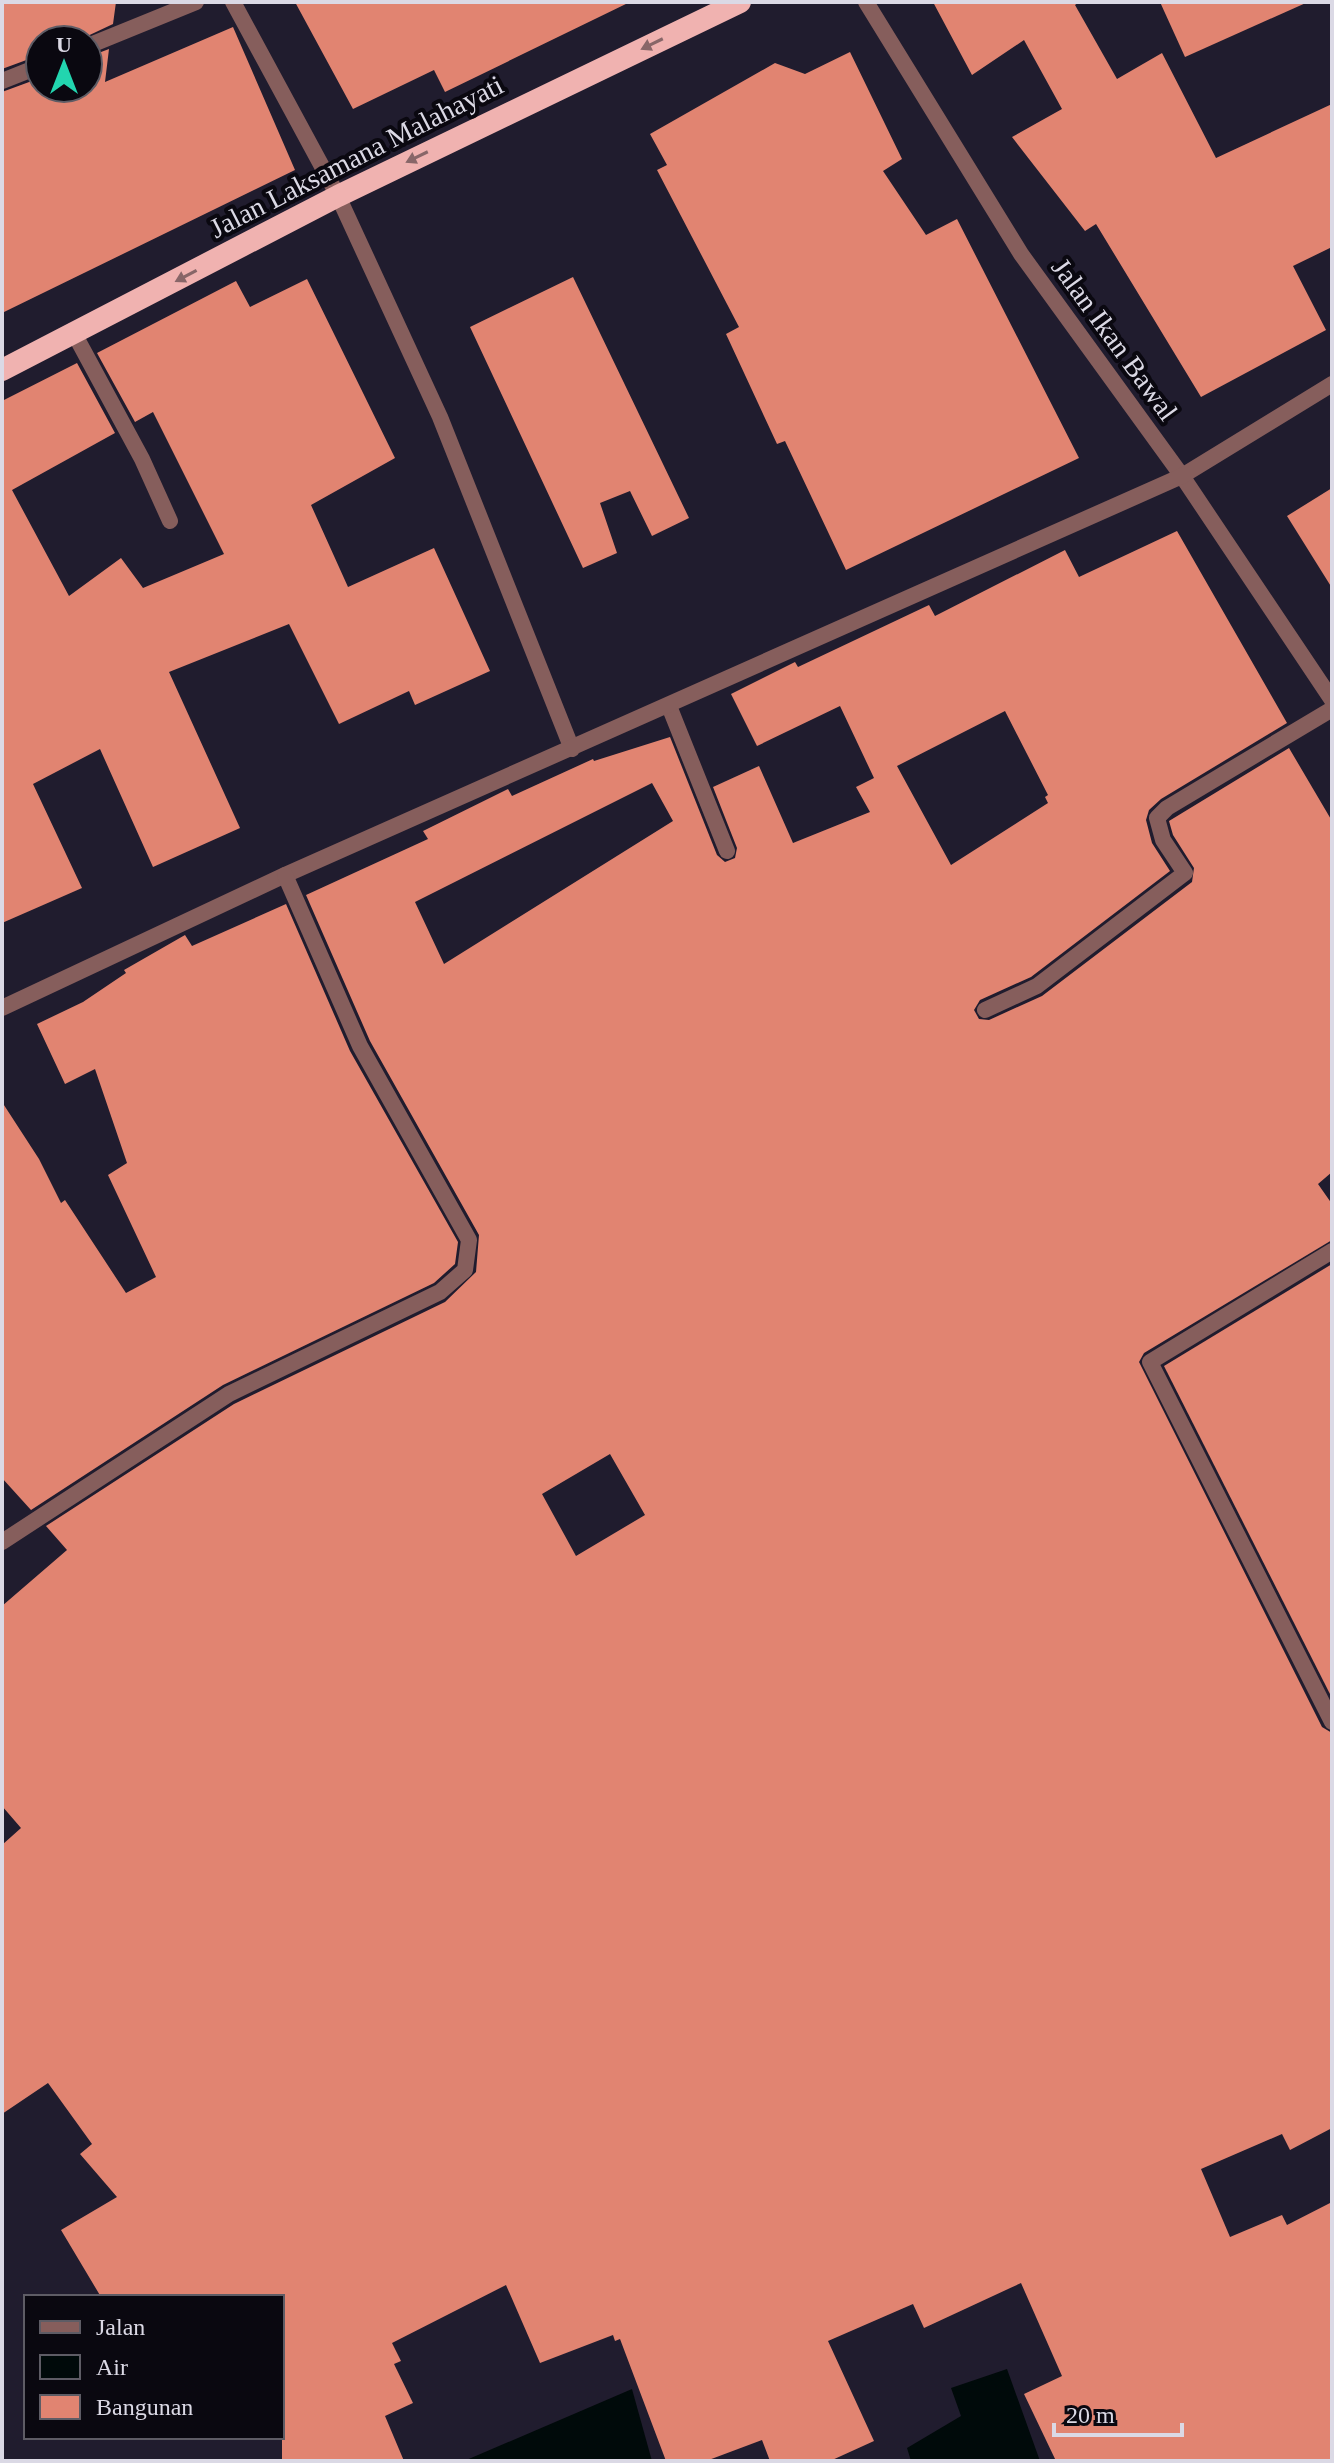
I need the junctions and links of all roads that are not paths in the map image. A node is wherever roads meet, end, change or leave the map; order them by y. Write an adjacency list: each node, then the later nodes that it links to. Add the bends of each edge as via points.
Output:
1 (196, 2): 5 (street)
2 (233, 2): 8 (street)
3 (740, 2): 8 (highway, Jalan Laksamana Malahayati, one-way to 8)
4 (866, 2): 12 (street, Jalan Ikan Bawal, via 1021,254)
5 (104, 39)
6 (24, 72): 7 (street)
7 (2, 81)
8 (338, 196): 9 (highway, Jalan Laksamana Malahayati, one-way to 9); 17 (street, via 440,417)
9 (75, 335): 10 (highway, Jalan Laksamana Malahayati); 13 (street)
10 (2, 370)
11 (1332, 384): 12 (street)
12 (1182, 476): 14 (street, Jalan Ikan Bawal); 15 (street)
13 (170, 521)
14 (1332, 700)
15 (669, 706): 17 (street); 18 (street)
16 (1332, 709): 21 (street, via 1167,808 1157,818 1163,840 1185,873 1037,986)
17 (572, 749): 19 (street)
18 (727, 851)
19 (285, 875): 20 (street); 23 (street, via 360,1046 469,1240 465,1270 440,1292 229,1394)
20 (2, 1008)
21 (985, 1010)
22 (1332, 1251): 24 (street, via 1150,1362)
23 (2, 1542)
24 (1332, 1722)

